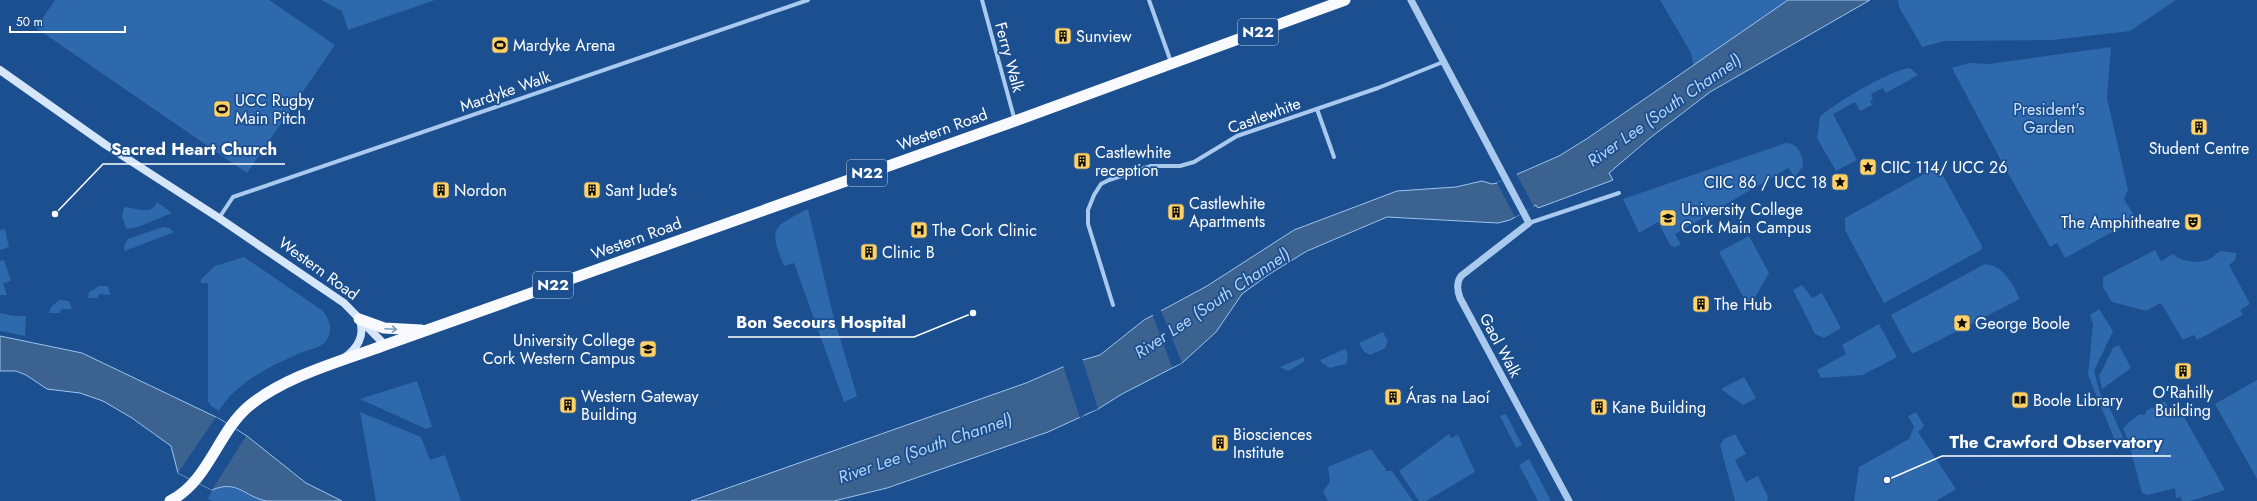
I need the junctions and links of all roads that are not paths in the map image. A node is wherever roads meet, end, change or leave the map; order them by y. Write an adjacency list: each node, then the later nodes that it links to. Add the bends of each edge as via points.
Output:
1 (808, 0): 13 (street, Mardyke Walk, via 233,198)
2 (982, 0): 10 (street, Ferry Walk)
3 (1149, 0): 7 (street)
4 (1345, 0): 7 (highway, Western Road / N22)
5 (1411, 0): 6 (street)
6 (1443, 62): 9 (street, Castlewhite); 14 (street)
7 (1171, 63): 10 (highway, Western Road / N22)
8 (0, 70): 13 (main road, Western Road, via 106,145)
9 (1317, 109): 11 (street); 15 (street, Castlewhite, via 1237,136 1194,162 1180,166 1151,166 1101,184 1088,210 1088,224)
10 (1014, 121): 17 (highway, Western Road / N22)
11 (1334, 157)
12 (1619, 193): 14 (street, Gaol Walk)
13 (219, 218): 16 (main road, Western Road, via 344,303)
14 (1529, 223): 21 (street, Gaol Walk, via 1461,276 1457,290)
15 (1113, 305)
16 (360, 319): 17 (highway, one-way to 17, via 384,328); 18 (main road, Western Road); 19 (main road, via 361,337 356,347)
17 (425, 330): 18 (highway, Western Road / N22)
18 (385, 345): 19 (highway, N22)
19 (337, 362): 20 (highway, N22, via 274,389 249,406 231,426 195,481 187,490)
20 (170, 501)
21 (1569, 501)

